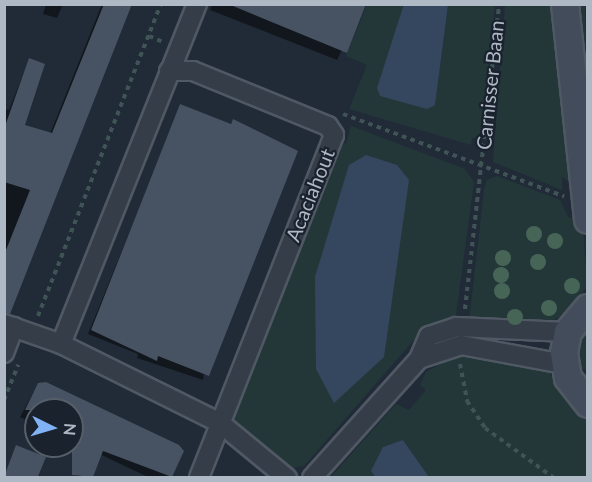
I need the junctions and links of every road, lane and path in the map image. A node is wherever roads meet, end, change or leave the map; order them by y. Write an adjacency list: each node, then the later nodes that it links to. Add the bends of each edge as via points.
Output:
1 (161, 4): 11 (path)
2 (196, 4): 5 (street)
3 (499, 4): 7 (path, Carnisser Baan)
4 (565, 4): 9 (main road)
5 (169, 71): 13 (street); 18 (street, Acaciahout, via 193,71 328,126 334,135)
6 (333, 110): 7 (path)
7 (482, 166): 8 (path)
8 (565, 196)
9 (588, 220)
10 (588, 308): 12 (main road)
11 (17, 328): 13 (street); 14 (street)
12 (568, 332): 15 (street, via 456,327 429,336); 16 (main road)
13 (61, 344): 18 (street)
14 (4, 353)
15 (419, 359): 16 (street, via 461,345); 21 (street)
16 (564, 364): 17 (main road, via 575,391)
17 (588, 404)
18 (220, 423): 19 (street); 20 (street)
19 (199, 477)
20 (287, 477)
21 (312, 477)

